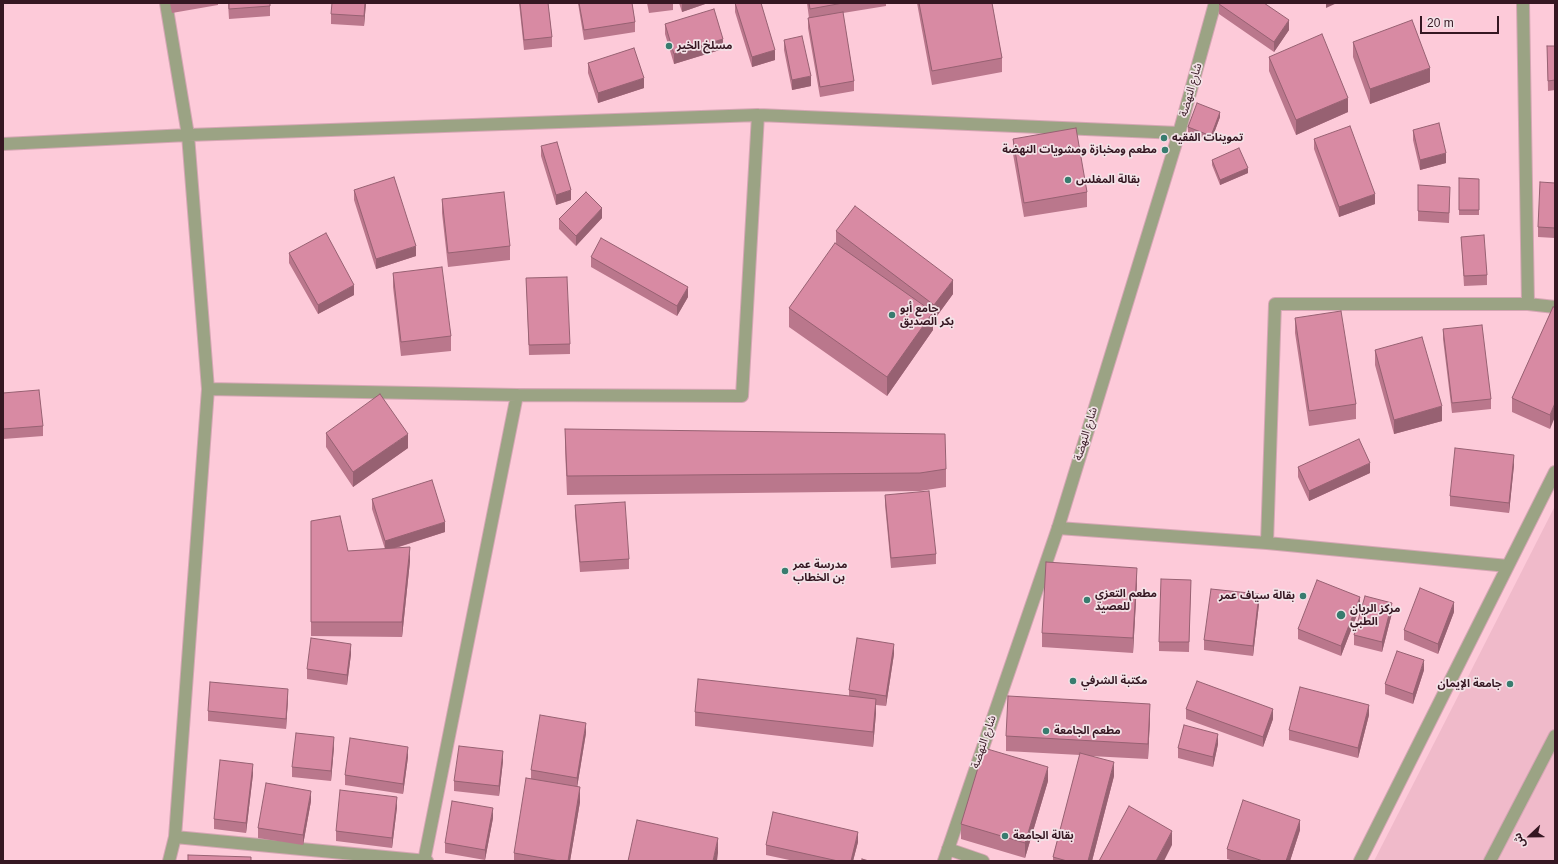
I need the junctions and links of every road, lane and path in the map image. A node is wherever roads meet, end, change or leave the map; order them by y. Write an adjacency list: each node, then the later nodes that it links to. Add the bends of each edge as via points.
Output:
1 (166, 3): 6 (street)
2 (1215, 3): 5 (street, شارع النهضة)
3 (1523, 3): 8 (street)
4 (758, 115): 5 (street); 6 (street); 11 (street, via 742,396)
5 (1179, 134): 13 (street, شارع النهضة)
6 (188, 135): 7 (street); 10 (street)
7 (3, 144)
8 (1528, 304): 9 (street); 14 (street, via 1274,304)
9 (1555, 307)
10 (208, 389): 11 (street); 17 (street)
11 (516, 395): 20 (street)
12 (1555, 472): 15 (street)
13 (1058, 528): 14 (street); 18 (street, شارع النهضة)
14 (1267, 543): 15 (street)
15 (1508, 566): 22 (street)
16 (1555, 736): 23 (street)
17 (175, 836): 19 (street); 20 (street)
18 (946, 855): 21 (street)
19 (169, 861)
20 (425, 861)
21 (983, 861)
22 (1360, 861)
23 (1490, 861)

